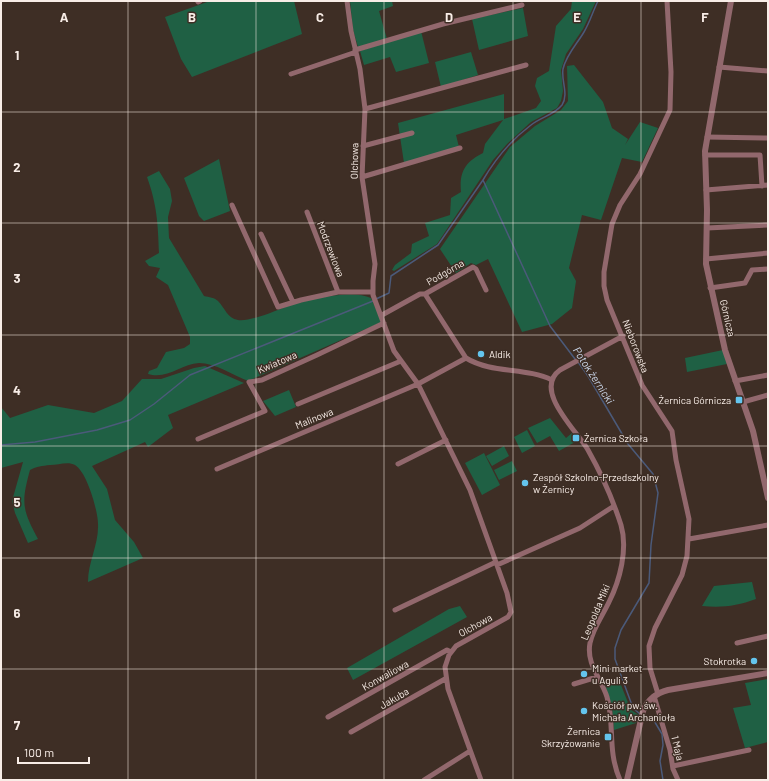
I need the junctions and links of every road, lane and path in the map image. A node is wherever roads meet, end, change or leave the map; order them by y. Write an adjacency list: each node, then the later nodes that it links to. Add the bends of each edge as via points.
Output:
1 (347, 1): 5 (street, Olchowa)
2 (667, 1): 36 (street, Nieborowska, via 671,72 670,110 640,174 616,212 606,255 604,291)
3 (731, 1): 7 (street, Górnicza)
4 (522, 5): 5 (street, via 443,24)
5 (356, 51): 9 (street); 10 (street, Olchowa)
6 (526, 65): 10 (street)
7 (719, 67): 8 (street); 12 (street, Górnicza)
8 (768, 72)
9 (291, 74)
10 (365, 109): 14 (street, Olchowa)
11 (412, 133): 14 (street)
12 (707, 137): 13 (street); 16 (street, Górnicza)
13 (768, 138)
14 (363, 146): 17 (street, Olchowa)
15 (460, 148): 17 (street)
16 (705, 155): 18 (street, via 760,155); 19 (street, Górnicza)
17 (362, 177): 32 (street, Olchowa, via 375,264)
18 (765, 186): 19 (street)
19 (706, 190): 23 (street, Górnicza)
20 (232, 205): 33 (street, via 278,307)
21 (307, 212): 30 (street, Modrzewiowa)
22 (768, 225): 23 (street)
23 (707, 228): 26 (street, Górnicza)
24 (261, 234): 33 (street)
25 (768, 253): 26 (street)
26 (706, 259): 28 (street, Górnicza)
27 (768, 269): 28 (street, via 752,270 745,284)
28 (710, 288): 41 (street, Górnicza)
29 (486, 290): 31 (street, Podgórna, via 473,267)
30 (338, 292): 32 (street); 33 (street)
31 (425, 294): 34 (street, Podgórna, via 420,294); 37 (street, Podgórna)
32 (374, 297): 34 (street, Olchowa)
33 (293, 302)
34 (382, 315): 35 (street, Olchowa)
35 (384, 323): 38 (street, Olchowa, via 392,347); 46 (street, Kwiatowa, via 262,380 249,382 265,410)
36 (623, 336): 40 (street, via 557,372); 53 (street, Nieborowska, via 644,391 672,431 688,513)
37 (466, 358): 40 (street, via 480,365); 42 (street)
38 (401, 361): 42 (street, Olchowa); 45 (street)
39 (768, 374): 41 (street)
40 (552, 380): 51 (street, Leopolda Miki, via 559,412 588,450)
41 (735, 381): 44 (street, Górnicza)
42 (418, 384): 47 (street, Olchowa); 49 (street, Malinowa)
43 (768, 396): 44 (street)
44 (743, 402): 50 (street, Górnicza, via 753,431)
45 (298, 404)
46 (198, 439)
47 (446, 440): 48 (street); 54 (street, Olchowa, via 470,490)
48 (398, 464)
49 (216, 469)
50 (768, 498)
51 (614, 506): 54 (street, via 580,528); 60 (street, Leopolda Miki, via 622,531 622,556 615,588 590,644 590,658)
52 (768, 525): 53 (street)
53 (688, 539): 63 (street, Nieborowska, via 681,578 650,640 650,664)
54 (497, 564): 55 (street); 58 (street, Olchowa, via 510,615 462,642)
55 (395, 610)
56 (768, 636): 57 (street)
57 (737, 643)
58 (451, 652): 61 (street, via 444,667); 64 (street, Konwaliowa, via 447,650)
59 (768, 673): 63 (street, via 673,689)
60 (598, 677): 62 (street); 71 (street, Leopolda Miki, via 608,703 612,757)
61 (445, 679): 65 (street, Jakuba); 67 (street)
62 (574, 684)
63 (656, 695): 68 (street, 1 Maja); 72 (street, via 643,711)
64 (328, 717)
65 (352, 732)
66 (749, 750): 68 (street)
67 (470, 751): 69 (street); 70 (street)
68 (673, 766): 73 (street, 1 Maja)
69 (424, 780)
70 (481, 780)
71 (620, 780)
72 (627, 780)
73 (678, 780)

